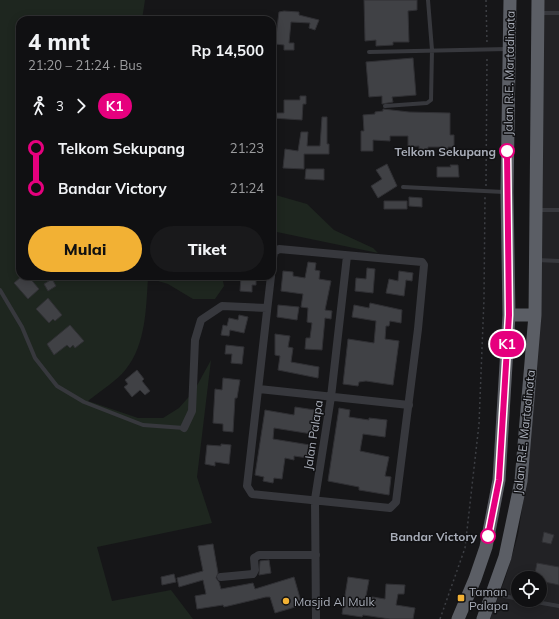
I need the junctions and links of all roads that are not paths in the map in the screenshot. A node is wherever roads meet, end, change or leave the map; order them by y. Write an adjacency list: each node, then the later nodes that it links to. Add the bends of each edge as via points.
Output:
1 (428, 0): 6 (lane)
2 (510, 0): 5 (highway, Jalan R.E. Martadinata)
3 (538, 6): 4 (lane); 11 (highway, Jalan R.E. Martadinata)
4 (559, 13)
5 (509, 49): 6 (lane); 10 (highway, Jalan R.E. Martadinata)
6 (432, 50): 7 (lane); 8 (lane, via 432,100)
7 (369, 52)
8 (385, 106)
9 (403, 187): 10 (lane)
10 (507, 192): 20 (highway, Jalan R.E. Martadinata)
11 (537, 210): 12 (lane); 15 (highway, Jalan R.E. Martadinata)
12 (559, 210)
13 (276, 250): 14 (street)
14 (347, 256): 23 (street, Jalan Palapa); 24 (street, via 419,261 424,265)
15 (536, 260): 16 (lane); 21 (highway, Jalan R.E. Martadinata)
16 (559, 261)
17 (270, 280): 19 (street)
18 (0, 290): 25 (lane, via 22,327 35,358 57,386 84,402 143,425)
19 (267, 308): 22 (street); 25 (street, via 222,306 201,320 195,340 192,411)
20 (509, 315): 21 (highway); 34 (highway, Jalan R.E. Martadinata, via 499,480 494,513 477,572)
21 (535, 315): 29 (highway, Jalan R.E. Martadinata, via 521,481 505,557)
22 (259, 389): 23 (street); 26 (street, via 247,486 252,494)
23 (331, 397): 24 (street); 26 (street, Jalan Palapa)
24 (409, 405): 26 (street, via 394,506 390,508)
25 (184, 428)
26 (315, 499): 27 (street, Jalan Palapa)
27 (316, 555): 28 (street, via 259,555 254,558 253,574); 33 (street, Jalan Palapa)
28 (221, 577)
29 (492, 594): 30 (lane); 35 (highway, Jalan R.E. Martadinata)
30 (511, 598)
31 (547, 604): 32 (lane)
32 (559, 606)
33 (316, 619)
34 (458, 619)
35 (483, 619)

